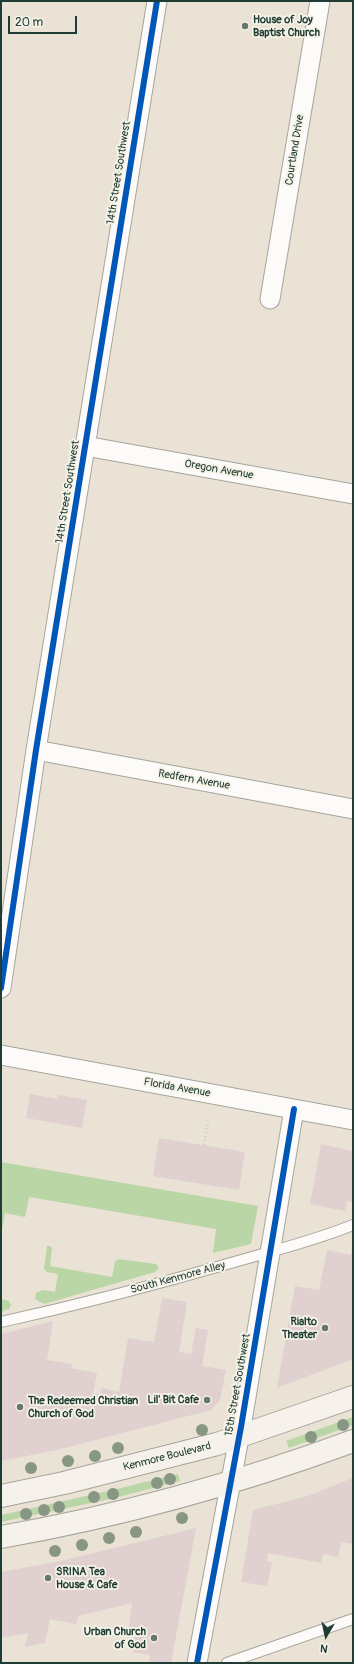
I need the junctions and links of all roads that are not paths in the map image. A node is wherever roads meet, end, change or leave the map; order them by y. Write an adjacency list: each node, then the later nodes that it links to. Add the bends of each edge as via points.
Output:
1 (157, 1): 4 (street, 14th Street Southwest)
2 (320, 1): 3 (street, Courtland Drive)
3 (270, 299)
4 (85, 446): 5 (street, Oregon Avenue); 6 (street, 14th Street Southwest)
5 (353, 494)
6 (36, 750): 7 (street, Redfern Avenue); 8 (street, 14th Street Southwest)
7 (353, 809)
8 (1, 988)
9 (1, 1056): 10 (street, Florida Avenue)
10 (294, 1109): 11 (street, Florida Avenue); 13 (street, 15th Street Southwest)
11 (353, 1120)
12 (353, 1225): 13 (lane, South Kenmore Alley)
13 (270, 1252): 14 (lane, South Kenmore Alley); 16 (street, 15th Street Southwest)
14 (1, 1322)
15 (353, 1397): 16 (main road, Kenmore Boulevard)
16 (239, 1437): 18 (street, 15th Street Southwest); 19 (main road, Kenmore Boulevard, via 64,1483)
17 (353, 1441): 18 (main road)
18 (231, 1481): 20 (main road, via 103,1516); 22 (street, 15th Street Southwest)
19 (1, 1496)
20 (1, 1537)
21 (353, 1620): 23 (lane)
22 (198, 1663)
23 (227, 1663)

